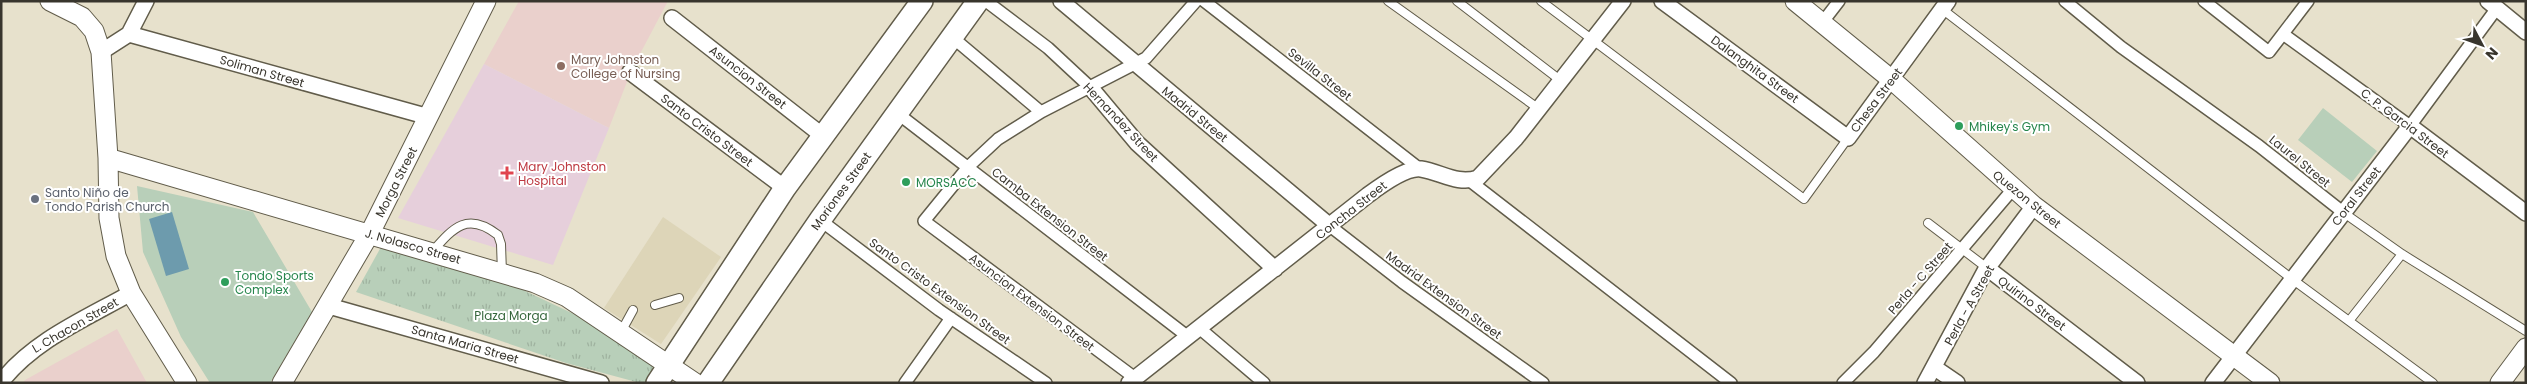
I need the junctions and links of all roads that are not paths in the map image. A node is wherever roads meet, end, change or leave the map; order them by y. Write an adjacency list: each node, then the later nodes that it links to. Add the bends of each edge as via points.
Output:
1 (50, 1): 29 (street, via 82,17 94,31)
2 (146, 1): 25 (street)
3 (486, 1): 38 (street, Morga Street)
4 (978, 1): 27 (main road, Moriones Street)
5 (986, 1): 34 (street, Hernandez Street, via 1048,48)
6 (1060, 1): 30 (street, Madrid Street)
7 (1196, 1): 30 (street, via 1146,58)
8 (1204, 1): 44 (street, Sevilla Street)
9 (1388, 1): 35 (lane)
10 (1457, 1): 32 (lane)
11 (1541, 1): 28 (lane)
12 (1623, 1): 28 (street)
13 (1662, 1): 41 (street, Dalanghita Street)
14 (1795, 1): 23 (street, Quezon Street)
15 (1839, 1): 23 (street)
16 (2065, 1): 49 (street, Laurel Street, via 2121,47 2259,146)
17 (2204, 1): 26 (street, via 2269,52)
18 (2308, 1): 26 (street)
19 (919, 2): 40 (main road)
20 (1945, 5): 33 (street, Chesa Street); 61 (lane)
21 (2492, 5): 24 (street); 39 (street, Coral Street)
22 (672, 18): 40 (street, Asuncion Street)
23 (1822, 23): 33 (street, Quezon Street)
24 (2526, 32)
25 (129, 34): 29 (street); 38 (street, Soliman Street)
26 (2283, 34): 39 (street, C. P. Garcia Street)
27 (952, 37): 36 (street); 37 (main road, Moriones Street)
28 (1592, 40): 32 (street); 41 (lane, Chesa Street, via 1804,199)
29 (101, 52): 42 (street)
30 (1133, 64): 34 (street); 53 (street, Madrid Street)
31 (630, 72): 46 (street, Santo Cristo Street)
32 (1560, 80): 35 (street)
33 (1892, 80): 41 (street, Chesa Street); 47 (street, Quezon Street)
34 (1091, 88): 36 (street); 58 (street, Hernandez Street, via 1137,143)
35 (1538, 108): 45 (street, via 1485,172)
36 (1041, 112): 43 (street, via 998,139)
37 (897, 113): 43 (street, Camba Extension Street); 51 (main road, Moriones Street)
38 (429, 117): 54 (street, Morga Street)
39 (2410, 126): 49 (street, Coral Street); 50 (street, C. P. Garcia Street)
40 (823, 136): 46 (main road)
41 (1848, 138)
42 (108, 158): 54 (street, J. Nolasco Street); 62 (street, via 109,218 116,256)
43 (968, 167): 69 (street, Camba Extension Street); 77 (street, Asuncion Extension Street, via 924,221)
44 (1420, 168): 45 (street, via 1444,178); 53 (street, Concha Street, via 1394,177)
45 (1470, 181): 88 (street)
46 (785, 188): 74 (main road)
47 (2014, 189): 48 (street, Quezon Street); 55 (street, Perla - C Street)
48 (2034, 206): 59 (street, Perla - A Street); 73 (street, Quezon Street)
49 (2344, 213): 57 (lane, Laurel Street); 61 (street, Coral Street)
50 (2526, 213)
51 (820, 220): 67 (street, Santo Cristo Extension Street); 83 (main road, Moriones Street)
52 (1928, 223): 55 (lane, Quirino Street)
53 (1330, 226): 58 (street, Concha Street); 87 (street, Madrid Extension Street)
54 (370, 233): 56 (street, J. Nolasco Street); 65 (street, Morga Street)
55 (1963, 250): 59 (lane, Quirino Street); 89 (street, Perla - C Street)
56 (432, 252): 60 (street, J. Nolasco Street); 60 (lane, via 457,226 466,223 478,225 498,236)
57 (2402, 254): 68 (lane); 70 (lane, Laurel Street)
58 (1275, 268): 69 (street, Concha Street)
59 (1987, 268): 75 (street, Perla - A Street); 92 (street, Quirino Street)
60 (502, 272): 71 (street, J. Nolasco Street, via 567,297)
61 (2292, 280): 68 (lane); 73 (street, Coral Street)
62 (131, 293): 76 (street, L. Chacon Street, via 36,346); 78 (street)
63 (679, 298): 64 (lane)
64 (655, 305)
65 (329, 306): 79 (street, Morga Street); 80 (street, Santa Maria Street)
66 (633, 310): 71 (lane)
67 (951, 318): 84 (street); 85 (street, Santo Cristo Extension Street)
68 (2349, 321): 95 (lane)
69 (1192, 331): 77 (street, Concha Street); 86 (street, Camba Extension Street)
70 (2526, 331)
71 (621, 332): 74 (street, J. Nolasco Street)
72 (2526, 348): 96 (street)
73 (2233, 355): 93 (street, Coral Street); 94 (street, Quezon Street)
74 (669, 365): 81 (main road); 82 (street, J. Nolasco Street)
75 (1934, 368): 90 (street, Perla - A Street); 91 (street)
76 (1, 381)
77 (1134, 381)
78 (187, 383)
79 (282, 383)
80 (601, 383)
81 (657, 383)
82 (694, 383)
83 (708, 383)
84 (905, 383)
85 (1046, 383)
86 (1264, 383)
87 (1543, 383)
88 (1731, 383)
89 (1843, 383)
90 (1925, 383)
91 (1957, 383)
92 (2138, 383)
93 (2213, 383)
94 (2270, 383)
95 (2433, 383)
96 (2500, 383)

